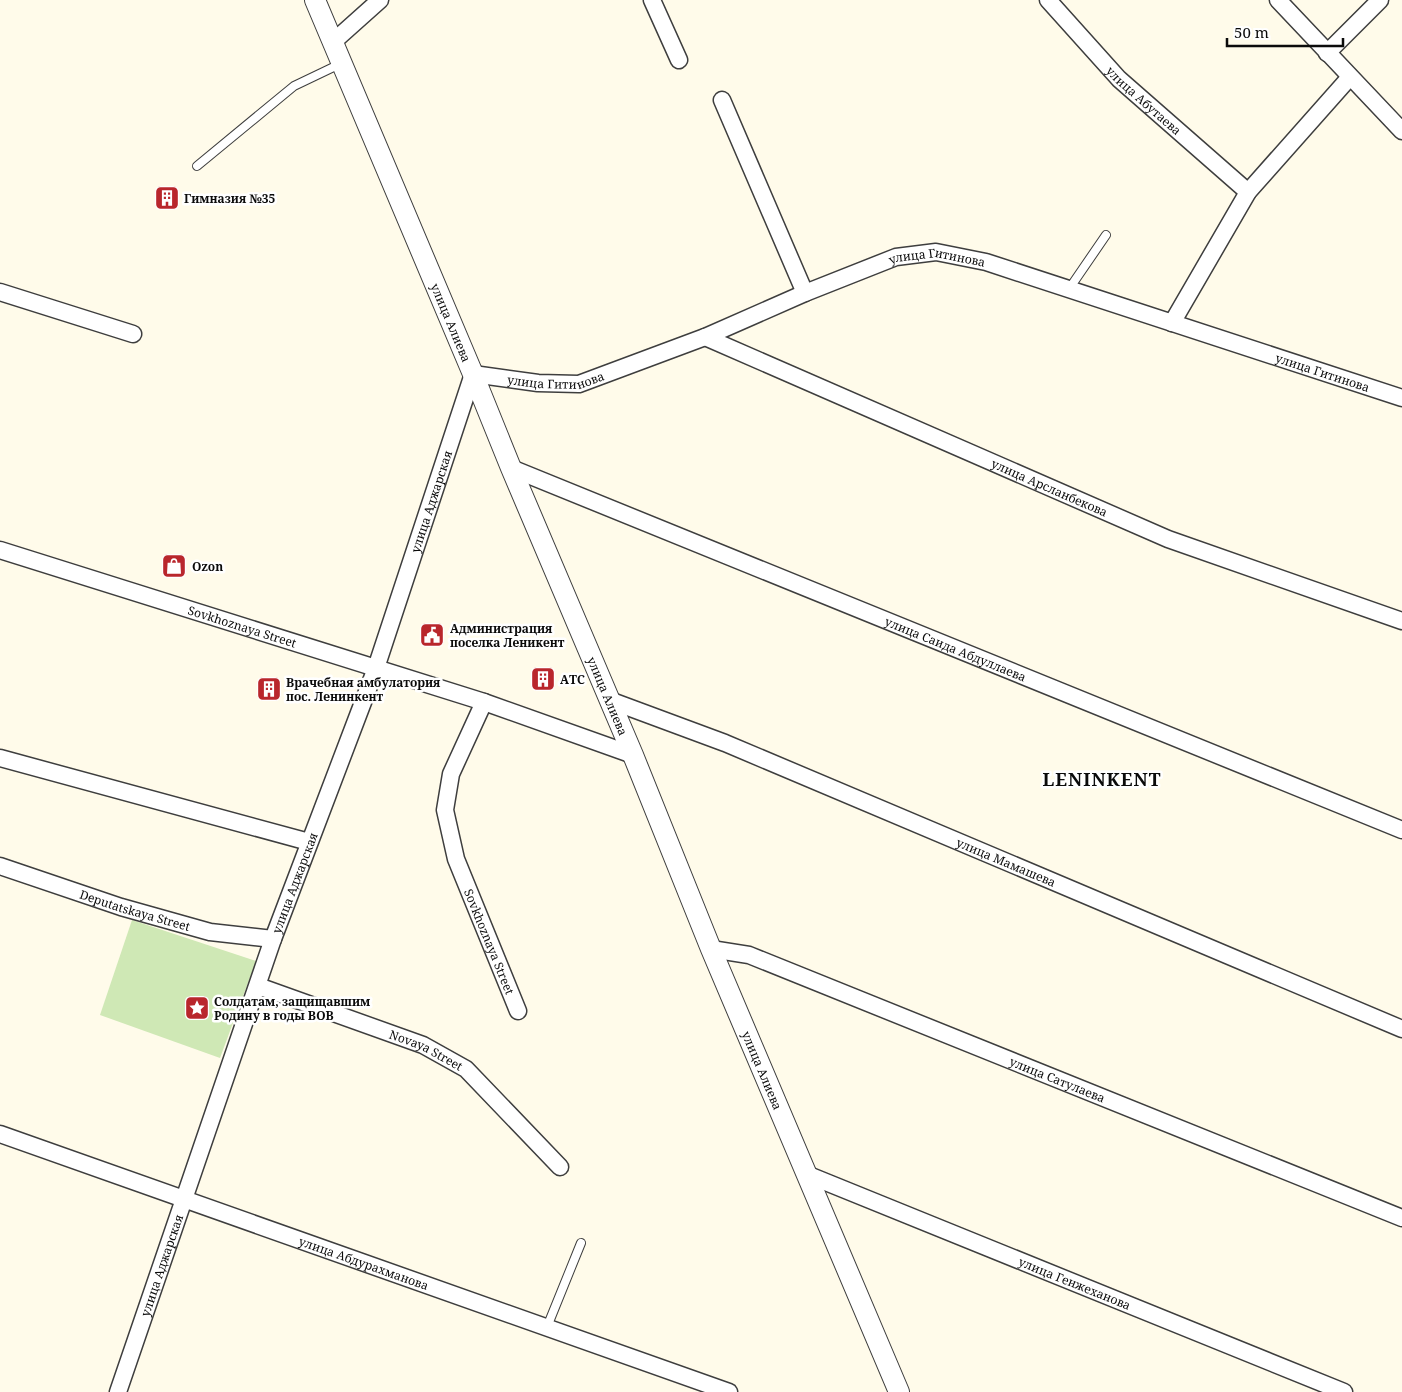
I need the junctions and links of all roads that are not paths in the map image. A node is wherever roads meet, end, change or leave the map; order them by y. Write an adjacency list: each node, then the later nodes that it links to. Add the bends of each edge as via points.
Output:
1 (315, 0): 7 (street, улица Алиева)
2 (380, 0): 7 (street)
3 (652, 0): 9 (street)
4 (1048, 0): 15 (street, улица Абутаева, via 1120,79)
5 (1278, 0): 8 (street)
6 (1380, 0): 8 (street)
7 (333, 42): 10 (street, улица Алиева)
8 (1327, 53): 11 (street)
9 (679, 60)
10 (342, 63): 14 (lane, via 294,86); 23 (street, улица Алиева)
11 (1350, 77): 13 (street); 15 (street)
12 (722, 100): 19 (street)
13 (1402, 131)
14 (197, 166)
15 (1248, 192): 20 (street)
16 (1106, 235): 17 (lane)
17 (1069, 289): 19 (street, улица Гитинова, via 986,262 936,252 896,257); 20 (street, улица Гитинова)
18 (0, 292): 21 (street)
19 (805, 293): 22 (street, улица Гитинова)
20 (1172, 323): 24 (street, улица Гитинова)
21 (133, 334)
22 (705, 337): 23 (street, улица Гитинова, via 579,384 538,383); 27 (street, улица Арсланбекова, via 1168,539)
23 (473, 374): 25 (street, улица Алиева); 28 (street, улица Аджарская)
24 (1402, 398)
25 (511, 468): 29 (street, улица Алиева); 33 (street, улица Саида Абдуллаева)
26 (0, 550): 28 (street, Sovkhoznaya Street)
27 (1402, 621)
28 (376, 668): 30 (street, Sovkhoznaya Street); 34 (street, улица Аджарская)
29 (609, 700): 31 (street, улица Алиева); 40 (street, улица Мамашева, via 725,743)
30 (484, 702): 31 (street, Sovkhoznaya Street); 39 (street, Sovkhoznaya Street, via 451,774 445,810 456,859)
31 (632, 755): 37 (street, улица Алиева)
32 (0, 758): 34 (street)
33 (1402, 830)
34 (308, 842): 36 (street, улица Аджарская)
35 (0, 866): 36 (street, Deputatskaya Street, via 121,907 210,932)
36 (273, 939): 38 (street, улица Аджарская)
37 (712, 949): 43 (street, улица Алиева); 45 (street, улица Сатулаева, via 748,955)
38 (258, 986): 42 (street, Novaya Street, via 423,1044 466,1070); 44 (street, улица Аджарская)
39 (518, 1011)
40 (1402, 1029)
41 (0, 1134): 44 (street, улица Абдурахманова)
42 (560, 1167)
43 (806, 1174): 50 (street, улица Алиева); 51 (street, улица Генжеханова)
44 (185, 1198): 47 (street, улица Абдурахманова); 48 (street, улица Аджарская)
45 (1402, 1218)
46 (582, 1243): 47 (lane)
47 (547, 1327): 49 (street, улица Абдурахманова)
48 (118, 1392)
49 (730, 1392)
50 (899, 1392)
51 (1344, 1392)

